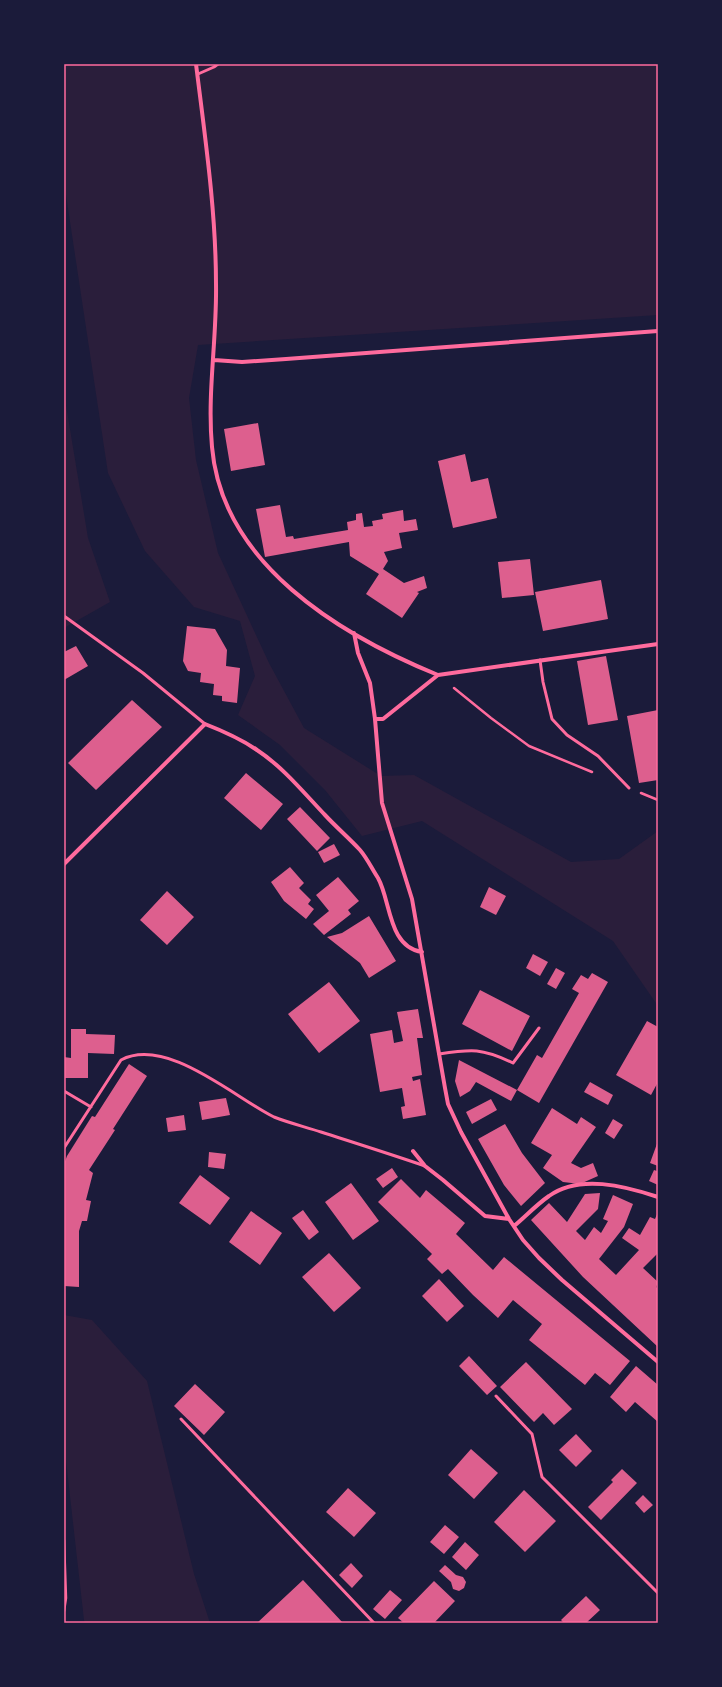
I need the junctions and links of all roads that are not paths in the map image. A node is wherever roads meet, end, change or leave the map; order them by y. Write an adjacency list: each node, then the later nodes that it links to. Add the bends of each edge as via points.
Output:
1 (196, 64): 3 (street)
2 (218, 64): 3 (lane)
3 (198, 74): 5 (street, via 216,248)
4 (658, 331): 5 (street, via 242,362)
5 (214, 360): 7 (street, via 212,449 221,492 232,516 248,543 278,579 332,620)
6 (64, 616): 12 (lane, via 143,673)
7 (354, 633): 10 (street); 11 (street, via 358,653 370,683)
8 (658, 644): 9 (street)
9 (540, 660): 10 (street); 13 (lane, via 552,719 567,735 598,756)
10 (438, 675): 11 (street, via 383,719)
11 (375, 719): 15 (street, via 382,803 412,899)
12 (205, 724): 14 (street); 15 (street, via 224,731 258,750 293,780 361,851 382,887 395,928 406,945 414,951)
13 (629, 788)
14 (64, 864)
15 (422, 952): 17 (street)
16 (539, 1028): 17 (lane, via 513,1063 479,1050)
17 (439, 1054): 24 (street, via 454,1118)
18 (64, 1090): 19 (lane)
19 (91, 1107): 20 (lane); 22 (lane, via 121,1060 130,1055 159,1056 203,1072 275,1117)
20 (64, 1148)
21 (413, 1151): 22 (street)
22 (425, 1166): 24 (street, via 485,1216)
23 (658, 1197): 25 (street, via 604,1183 568,1188 549,1196)
24 (509, 1219): 25 (street)
25 (514, 1226): 26 (street, via 533,1252 556,1275)
26 (658, 1362)
27 (496, 1396): 29 (lane, via 532,1434 542,1477)
28 (181, 1419): 30 (lane)
29 (658, 1593)
30 (374, 1623)

